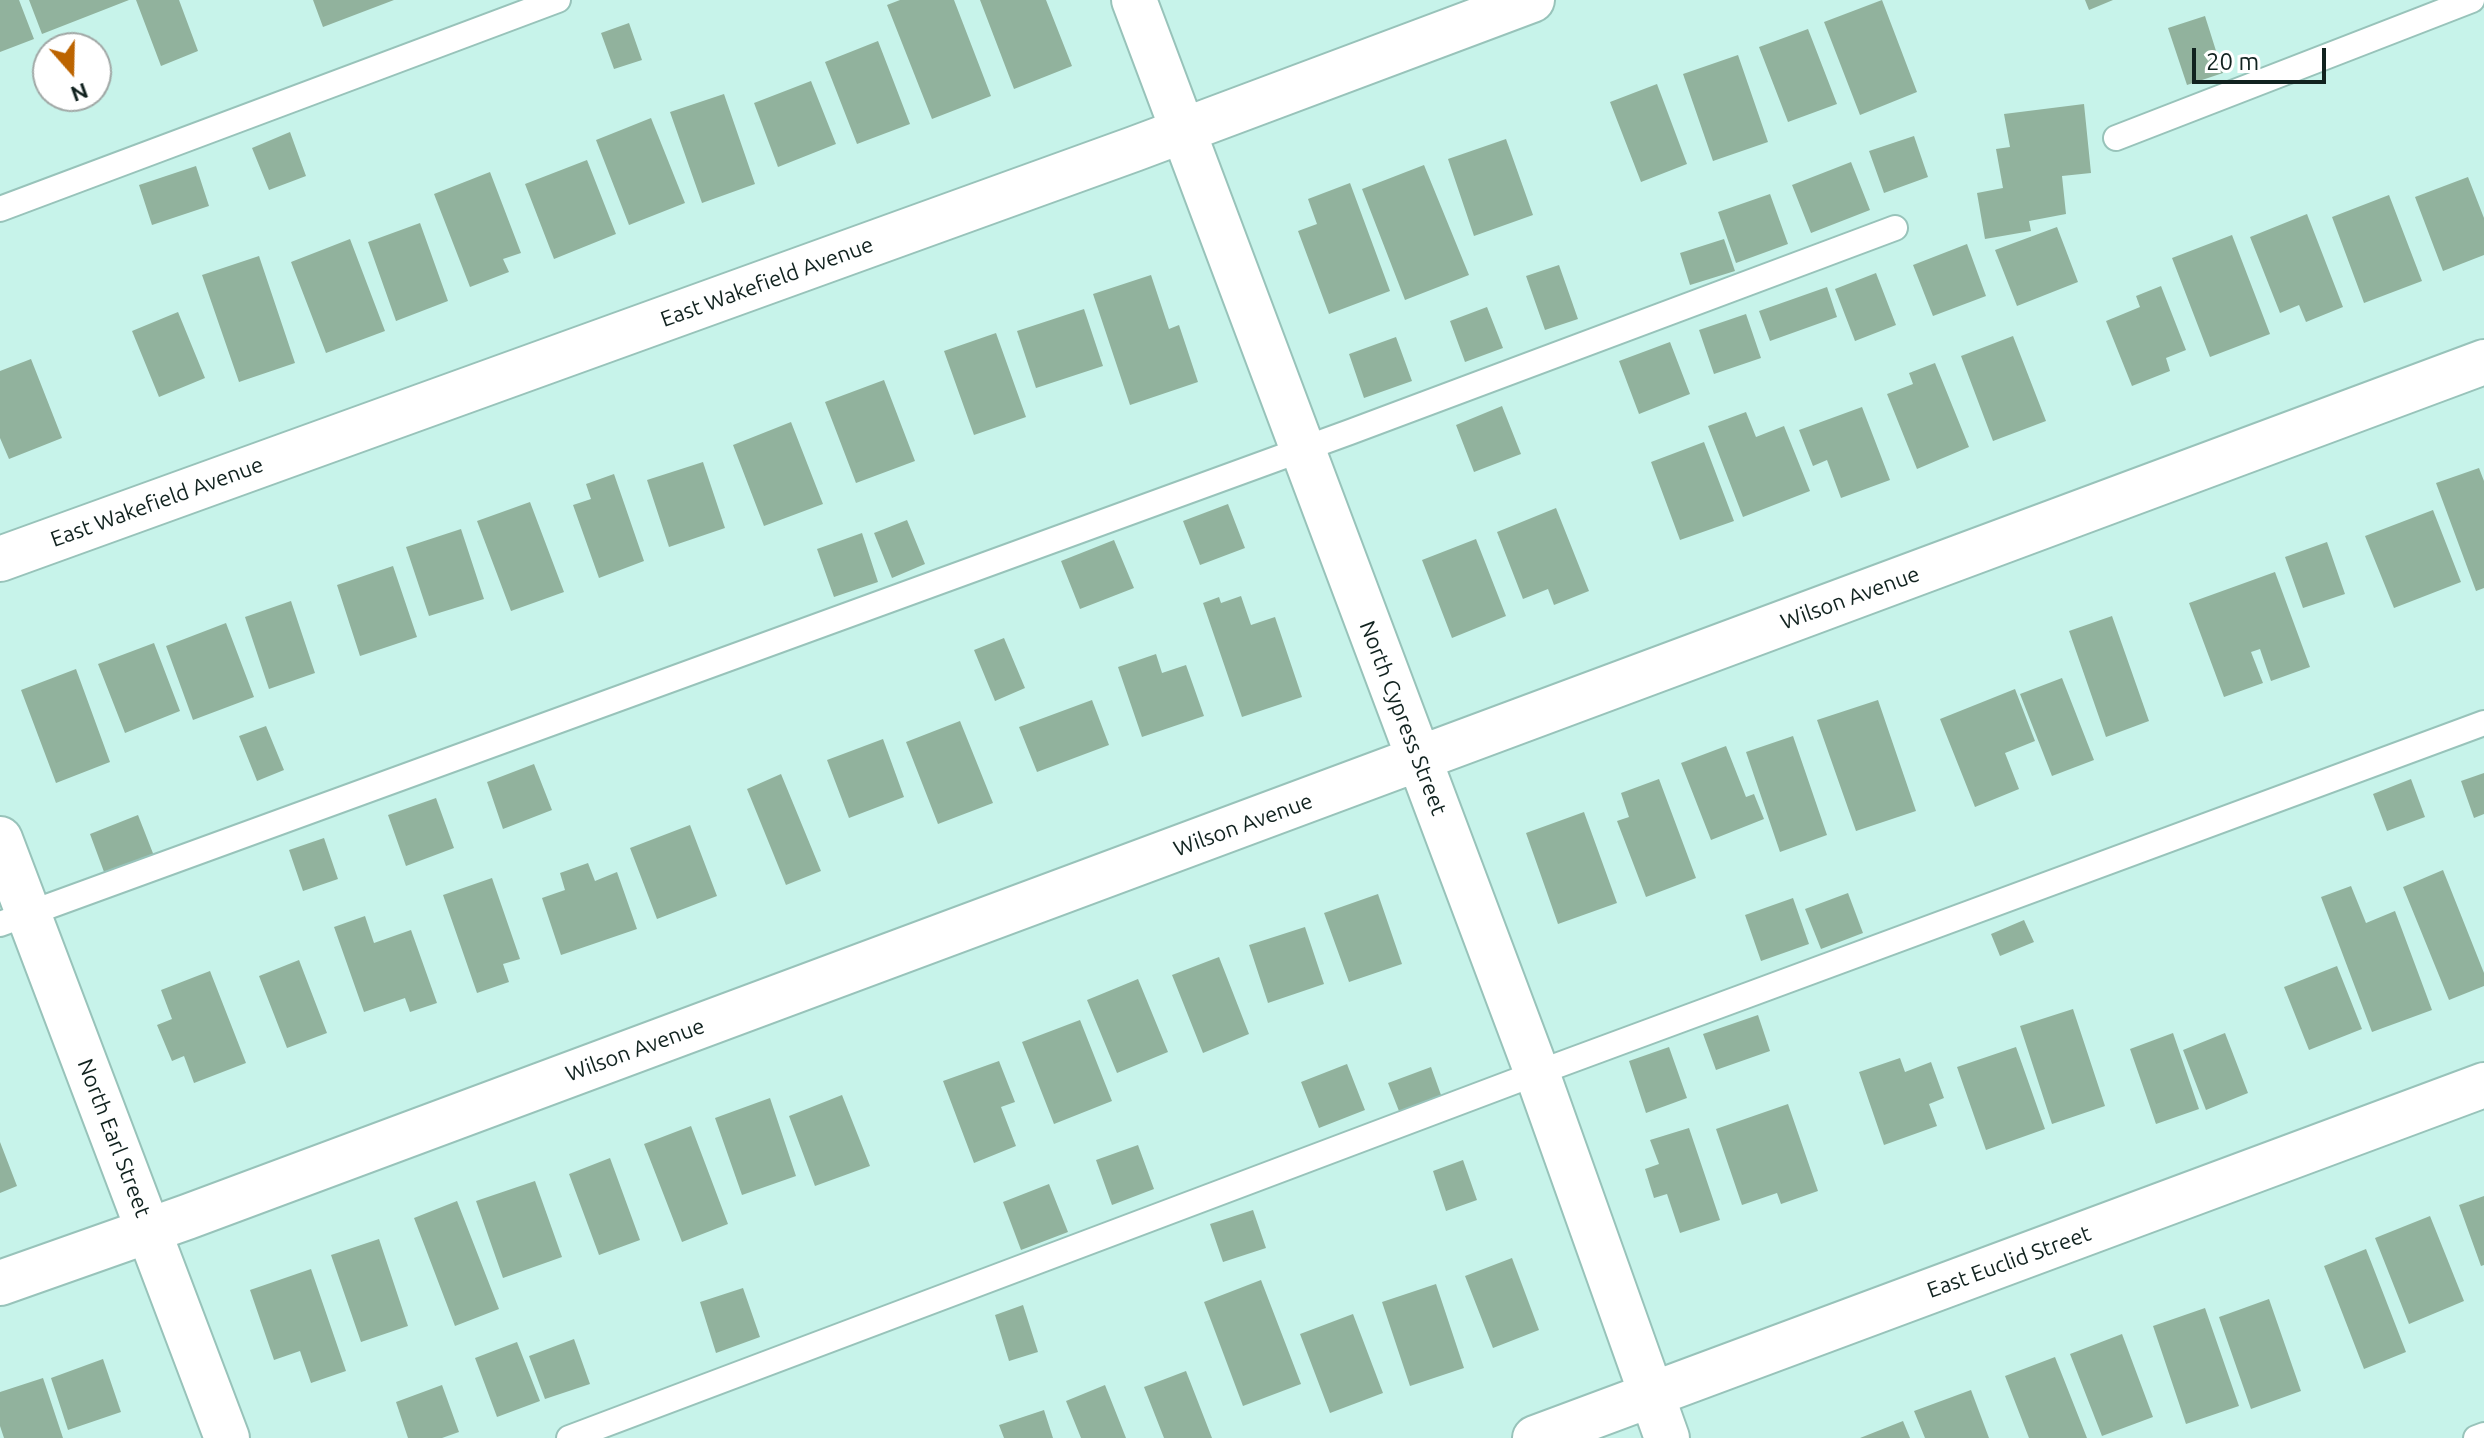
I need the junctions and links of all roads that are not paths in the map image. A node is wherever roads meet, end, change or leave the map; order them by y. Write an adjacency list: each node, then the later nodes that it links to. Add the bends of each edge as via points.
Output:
1 (558, 0): 7 (lane)
2 (1134, 0): 5 (street, North Cypress Street)
3 (1532, 0): 5 (street, East Wakefield Avenue)
4 (2472, 0): 6 (lane)
5 (1183, 130): 10 (street, North Cypress Street); 11 (street, East Wakefield Avenue)
6 (2116, 138)
7 (0, 209)
8 (1895, 228): 10 (lane)
9 (2484, 362): 13 (street, Wilson Avenue)
10 (1301, 449): 13 (street, North Cypress Street); 15 (lane)
11 (0, 559)
12 (2484, 723): 16 (lane)
13 (1420, 759): 16 (street, North Cypress Street); 18 (street, Wilson Avenue)
14 (0, 839): 15 (street, North Earl Street)
15 (14, 919): 18 (street, North Earl Street)
16 (1537, 1073): 20 (street, North Cypress Street); 23 (lane)
17 (2484, 1085): 20 (street, East Euclid Street)
18 (150, 1230): 19 (street, Wilson Avenue); 22 (street, North Earl Street)
19 (0, 1283)
20 (1650, 1395): 24 (street, East Euclid Street); 25 (street, North Cypress Street)
21 (2484, 1435): 26 (lane)
22 (227, 1438)
23 (569, 1438)
24 (1535, 1438)
25 (1667, 1438)
26 (2476, 1438)

